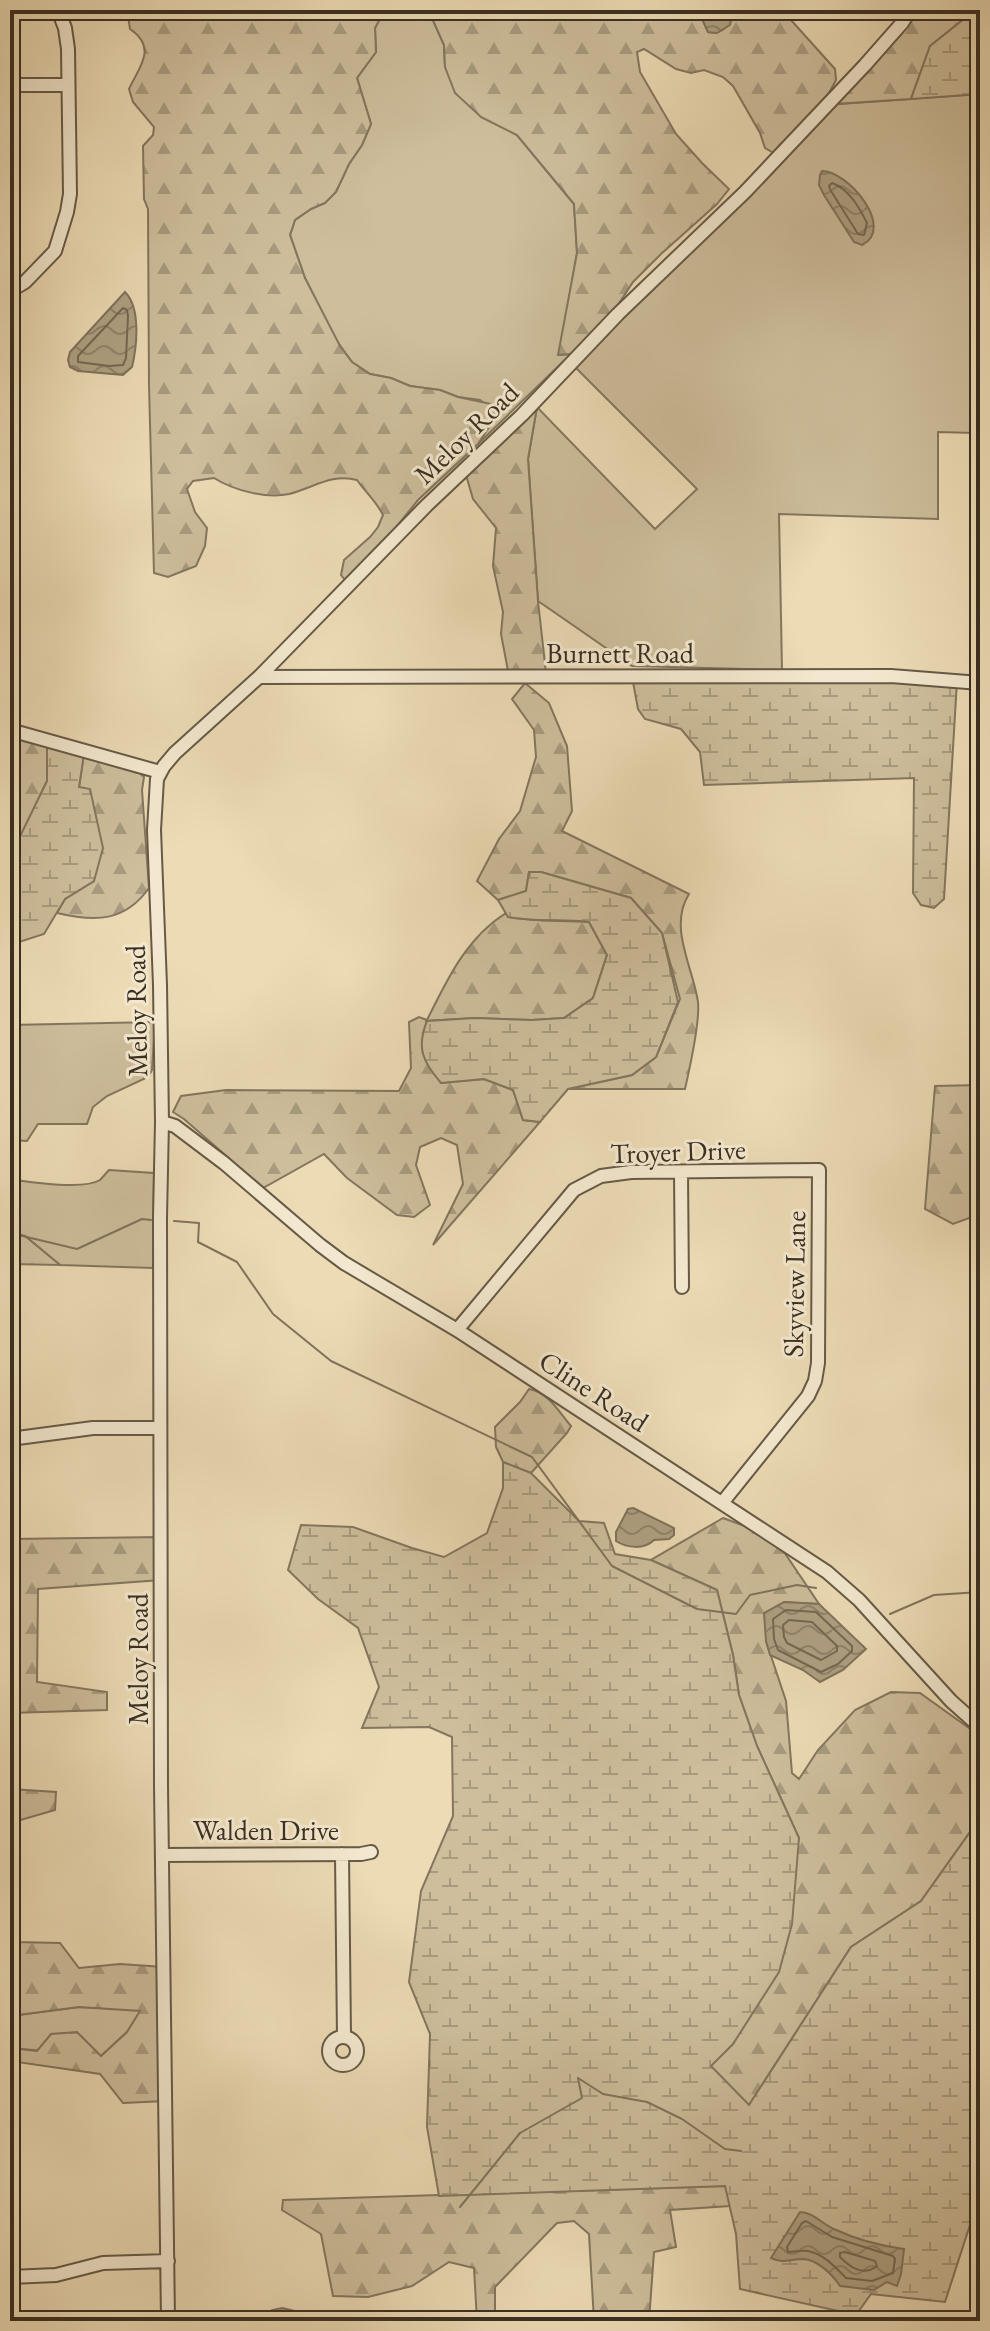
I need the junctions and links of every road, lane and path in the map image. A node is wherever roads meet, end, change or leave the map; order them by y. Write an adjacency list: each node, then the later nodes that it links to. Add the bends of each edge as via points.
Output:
1 (58, 10): 4 (street, via 68,49)
2 (910, 10): 6 (street, Meloy Road, via 745,192)
3 (10, 85): 4 (street)
4 (68, 85): 5 (street, via 67,212 55,251)
5 (10, 291)
6 (259, 677): 7 (street, Burnett Road, via 891,676); 9 (street, Meloy Road)
7 (980, 683)
8 (10, 730): 9 (street)
9 (160, 772): 10 (street, Meloy Road, via 154,830)
10 (162, 1122): 14 (street, Cline Road, via 194,1140 344,1263); 15 (street, Meloy Road)
11 (778, 1171): 12 (street, Troyer Drive); 17 (street, Skyview Lane, via 814,1169 820,1175 817,1373 803,1404)
12 (681, 1172): 13 (street); 14 (street, Troyer Drive, via 612,1174 574,1190)
13 (682, 1287)
14 (457, 1330): 17 (street, Cline Road)
15 (160, 1428): 16 (street, via 93,1428); 21 (street, Meloy Road)
16 (10, 1439)
17 (722, 1503): 18 (street, Cline Road, via 833,1576)
18 (980, 1727)
19 (371, 1852): 20 (street, Walden Drive)
20 (342, 1854): 21 (street, Walden Drive); 22 (street)
21 (162, 1855): 23 (street, Meloy Road)
22 (344, 2037)
23 (168, 2261): 24 (street, via 103,2263 56,2275); 25 (street, Meloy Road)
24 (10, 2277)
25 (168, 2321)

